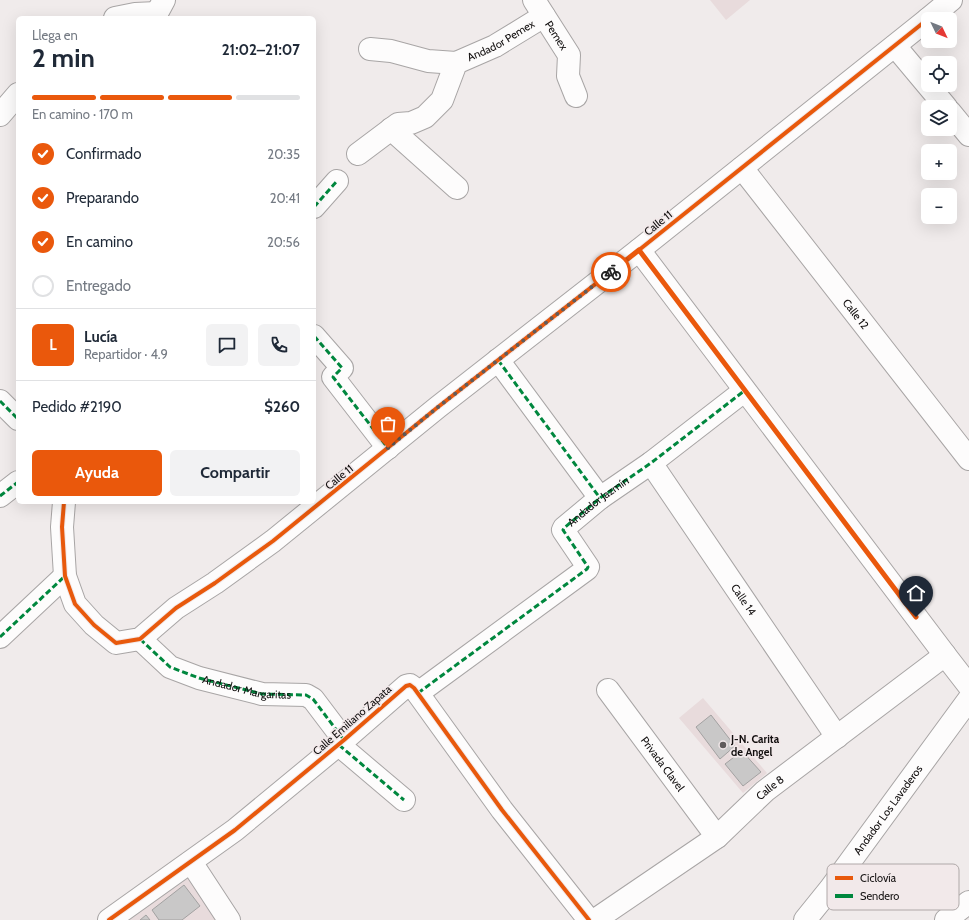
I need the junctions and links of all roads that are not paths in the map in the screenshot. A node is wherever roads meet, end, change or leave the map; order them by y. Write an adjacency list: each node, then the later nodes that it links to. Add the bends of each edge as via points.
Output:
1 (951, 0): 4 (street, Calle 11)
2 (539, 8): 9 (street, Andador Pemex, via 495,46); 11 (street, Pemex, via 569,55 568,76)
3 (159, 10): 5 (street)
4 (936, 12)
5 (125, 16)
6 (921, 25): 7 (street, Calle 11)
7 (895, 46): 12 (street); 18 (street, Calle 11)
8 (370, 49): 9 (street, Andador Pemex, via 391,50 428,61)
9 (456, 63): 15 (street, Andador Pemex, via 442,100 425,116 411,123 398,124)
10 (16, 96): 13 (street)
11 (576, 96)
12 (940, 100)
13 (0, 115)
14 (957, 120): 16 (street)
15 (391, 129): 17 (street, Andador Pemex); 20 (street)
16 (969, 135)
17 (358, 154)
18 (742, 168): 22 (street, Calle 11); 29 (street, Calle 12)
19 (337, 181): 21 (street)
20 (457, 188)
21 (316, 203)
22 (639, 250): 24 (street, Calle 11); 25 (street)
23 (316, 338): 28 (street, via 342,368 332,377)
24 (498, 360): 28 (street, Calle 11); 33 (street)
25 (744, 391): 30 (street, Andador Jazmín); 38 (street)
26 (0, 401): 27 (street)
27 (16, 417)
28 (388, 448): 37 (street, Calle 11, via 273,541 176,608)
29 (969, 459)
30 (651, 463): 33 (street, Andador Jazmín); 43 (street, Calle 14)
31 (16, 484): 32 (street)
32 (0, 496)
33 (600, 498): 41 (street, Andador Jazmín, via 563,530 588,569)
34 (64, 504): 35 (street, via 62,528)
35 (65, 576): 36 (street); 37 (street, via 75,604 94,625 116,643)
36 (0, 636)
37 (140, 639): 44 (street, Andador Margaritas, via 170,667 199,678 262,694 306,695 312,699)
38 (945, 655): 39 (street); 43 (street, Calle 8)
39 (969, 686)
40 (608, 690): 46 (street, Privada Clavel)
41 (418, 694): 44 (street, Calle Emiliano Zapata, via 410,685 406,686); 55 (street, via 502,810)
42 (969, 699): 48 (street, Andador Los Lavaderos)
43 (837, 737): 46 (street, Calle 8, via 765,791)
44 (341, 743): 45 (street, Andador Margaritas); 47 (street, Calle Emiliano Zapata, via 235,830)
45 (404, 800)
46 (717, 837): 56 (street, Calle 8)
47 (191, 862): 53 (street, Calle Emiliano Zapata); 54 (street)
48 (848, 864)
49 (827, 892): 57 (street, Andador Los Lavaderos)
50 (969, 902): 51 (street)
51 (959, 910)
52 (959, 910): 58 (street)
53 (110, 920)
54 (229, 920)
55 (589, 920)
56 (595, 920)
57 (805, 920)
58 (946, 920)

